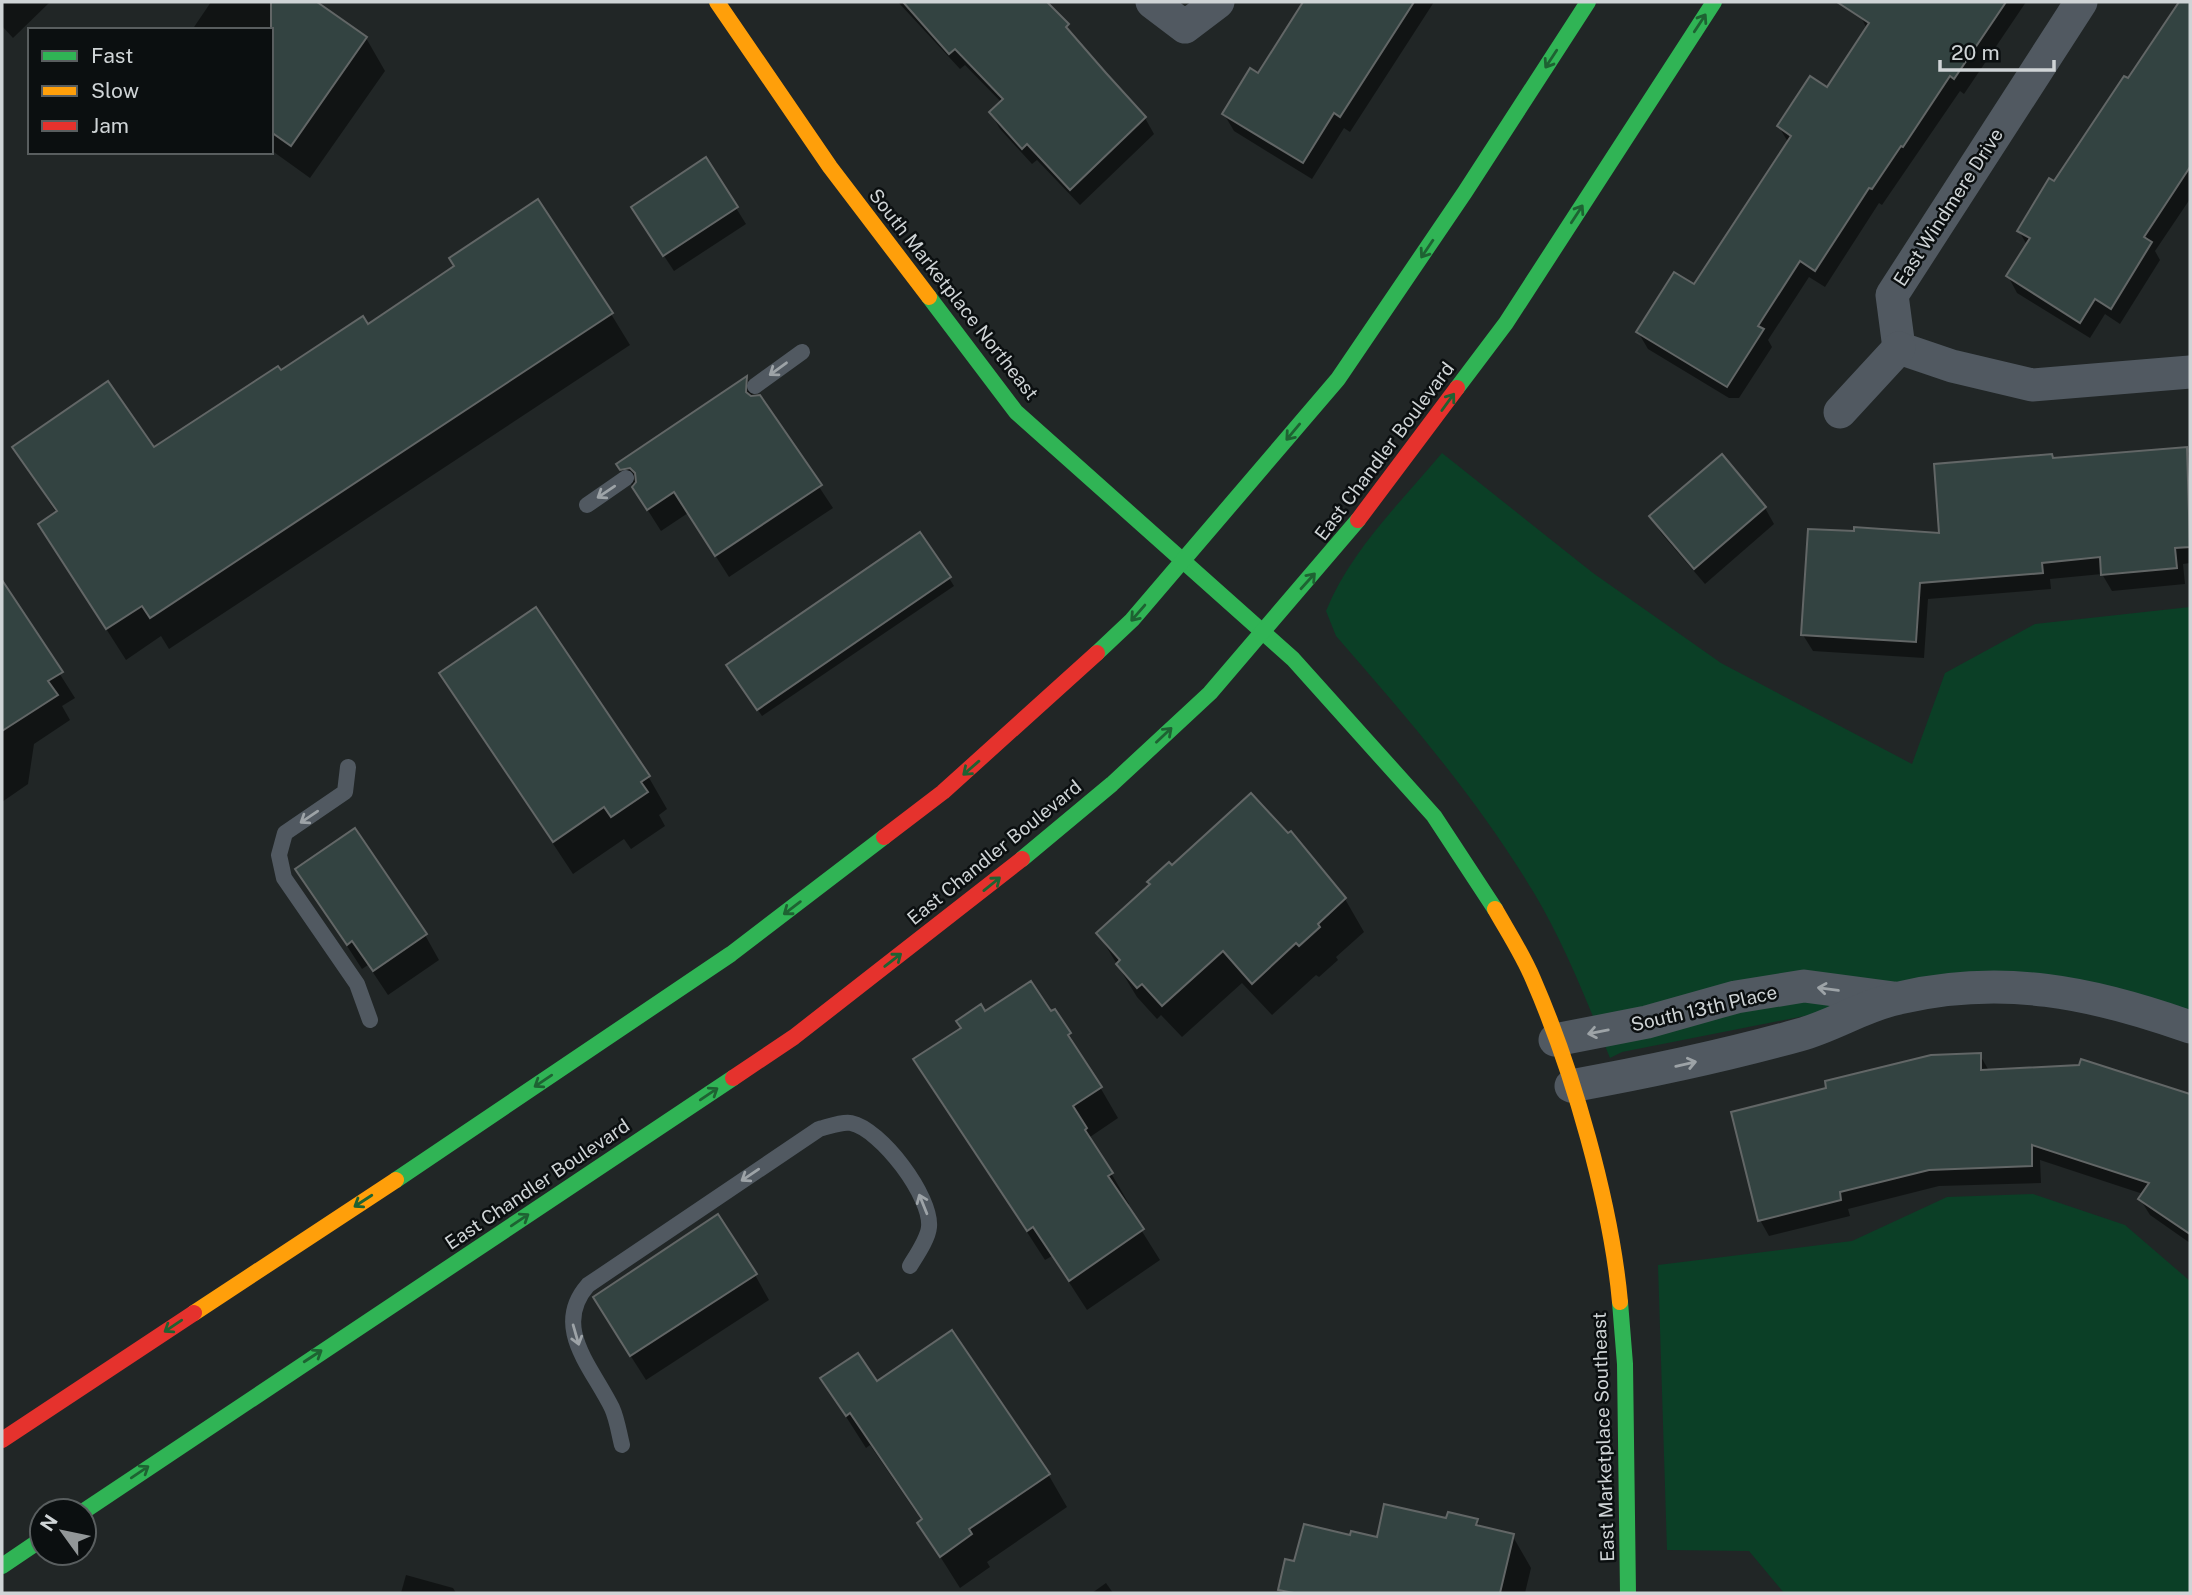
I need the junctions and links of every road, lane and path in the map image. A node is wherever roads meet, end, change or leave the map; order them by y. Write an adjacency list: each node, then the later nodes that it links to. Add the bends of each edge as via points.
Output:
1 (717, 2): 14 (main road, South Marketplace Northeast, via 830,167 1016,412)
2 (1152, 2): 3 (street, via 1185,27)
3 (1219, 2)
4 (1588, 2): 14 (main road, one-way to 14, via 1338,379)
5 (1714, 2): 15 (main road, East Chandler Boulevard, one-way to 5, via 1336,549 1506,323)
6 (2081, 2): 7 (street, East Windmere Drive, via 1892,295)
7 (1899, 348): 9 (street, via 2032,385); 11 (street)
8 (802, 352): 10 (lane, one-way to 10)
9 (2190, 372)
10 (755, 386)
11 (1840, 412)
12 (626, 478): 13 (lane, one-way to 13)
13 (587, 505)
14 (1183, 562): 15 (main road, South Marketplace Northeast); 23 (main road, one-way to 23, via 1132,620 943,792 731,954)
15 (1263, 632): 20 (main road, East Marketplace Southeast, via 1348,718 1434,816 1483,886 1533,978); 25 (main road, East Chandler Boulevard, one-way to 15, via 794,1037 991,885 1112,784 1210,693)
16 (348, 767): 18 (lane, one-way to 18, via 345,792 285,833 279,855 284,878 357,984)
17 (1896, 998): 19 (street, South 13th Place, via 1944,990 2074,992); 20 (street, South 13th Place, one-way to 20, via 1804,986 1735,997 1647,1022); 21 (street, South 13th Place, one-way to 17, via 1751,1048 1809,1032)
18 (370, 1020)
19 (2190, 1027)
20 (1555, 1040): 21 (main road, East Marketplace Southeast)
21 (1571, 1086): 28 (main road, East Marketplace Southeast, via 1595,1166 1617,1269 1625,1364)
22 (910, 1266): 24 (lane, one-way to 24, via 929,1228 925,1206 908,1173 874,1134 849,1122 819,1129 587,1285 576,1298 570,1315 580,1351 614,1410)
23 (2, 1440)
24 (622, 1445)
25 (98, 1502)
26 (28, 1548): 27 (main road)
27 (2, 1566)
28 (1628, 1593)

